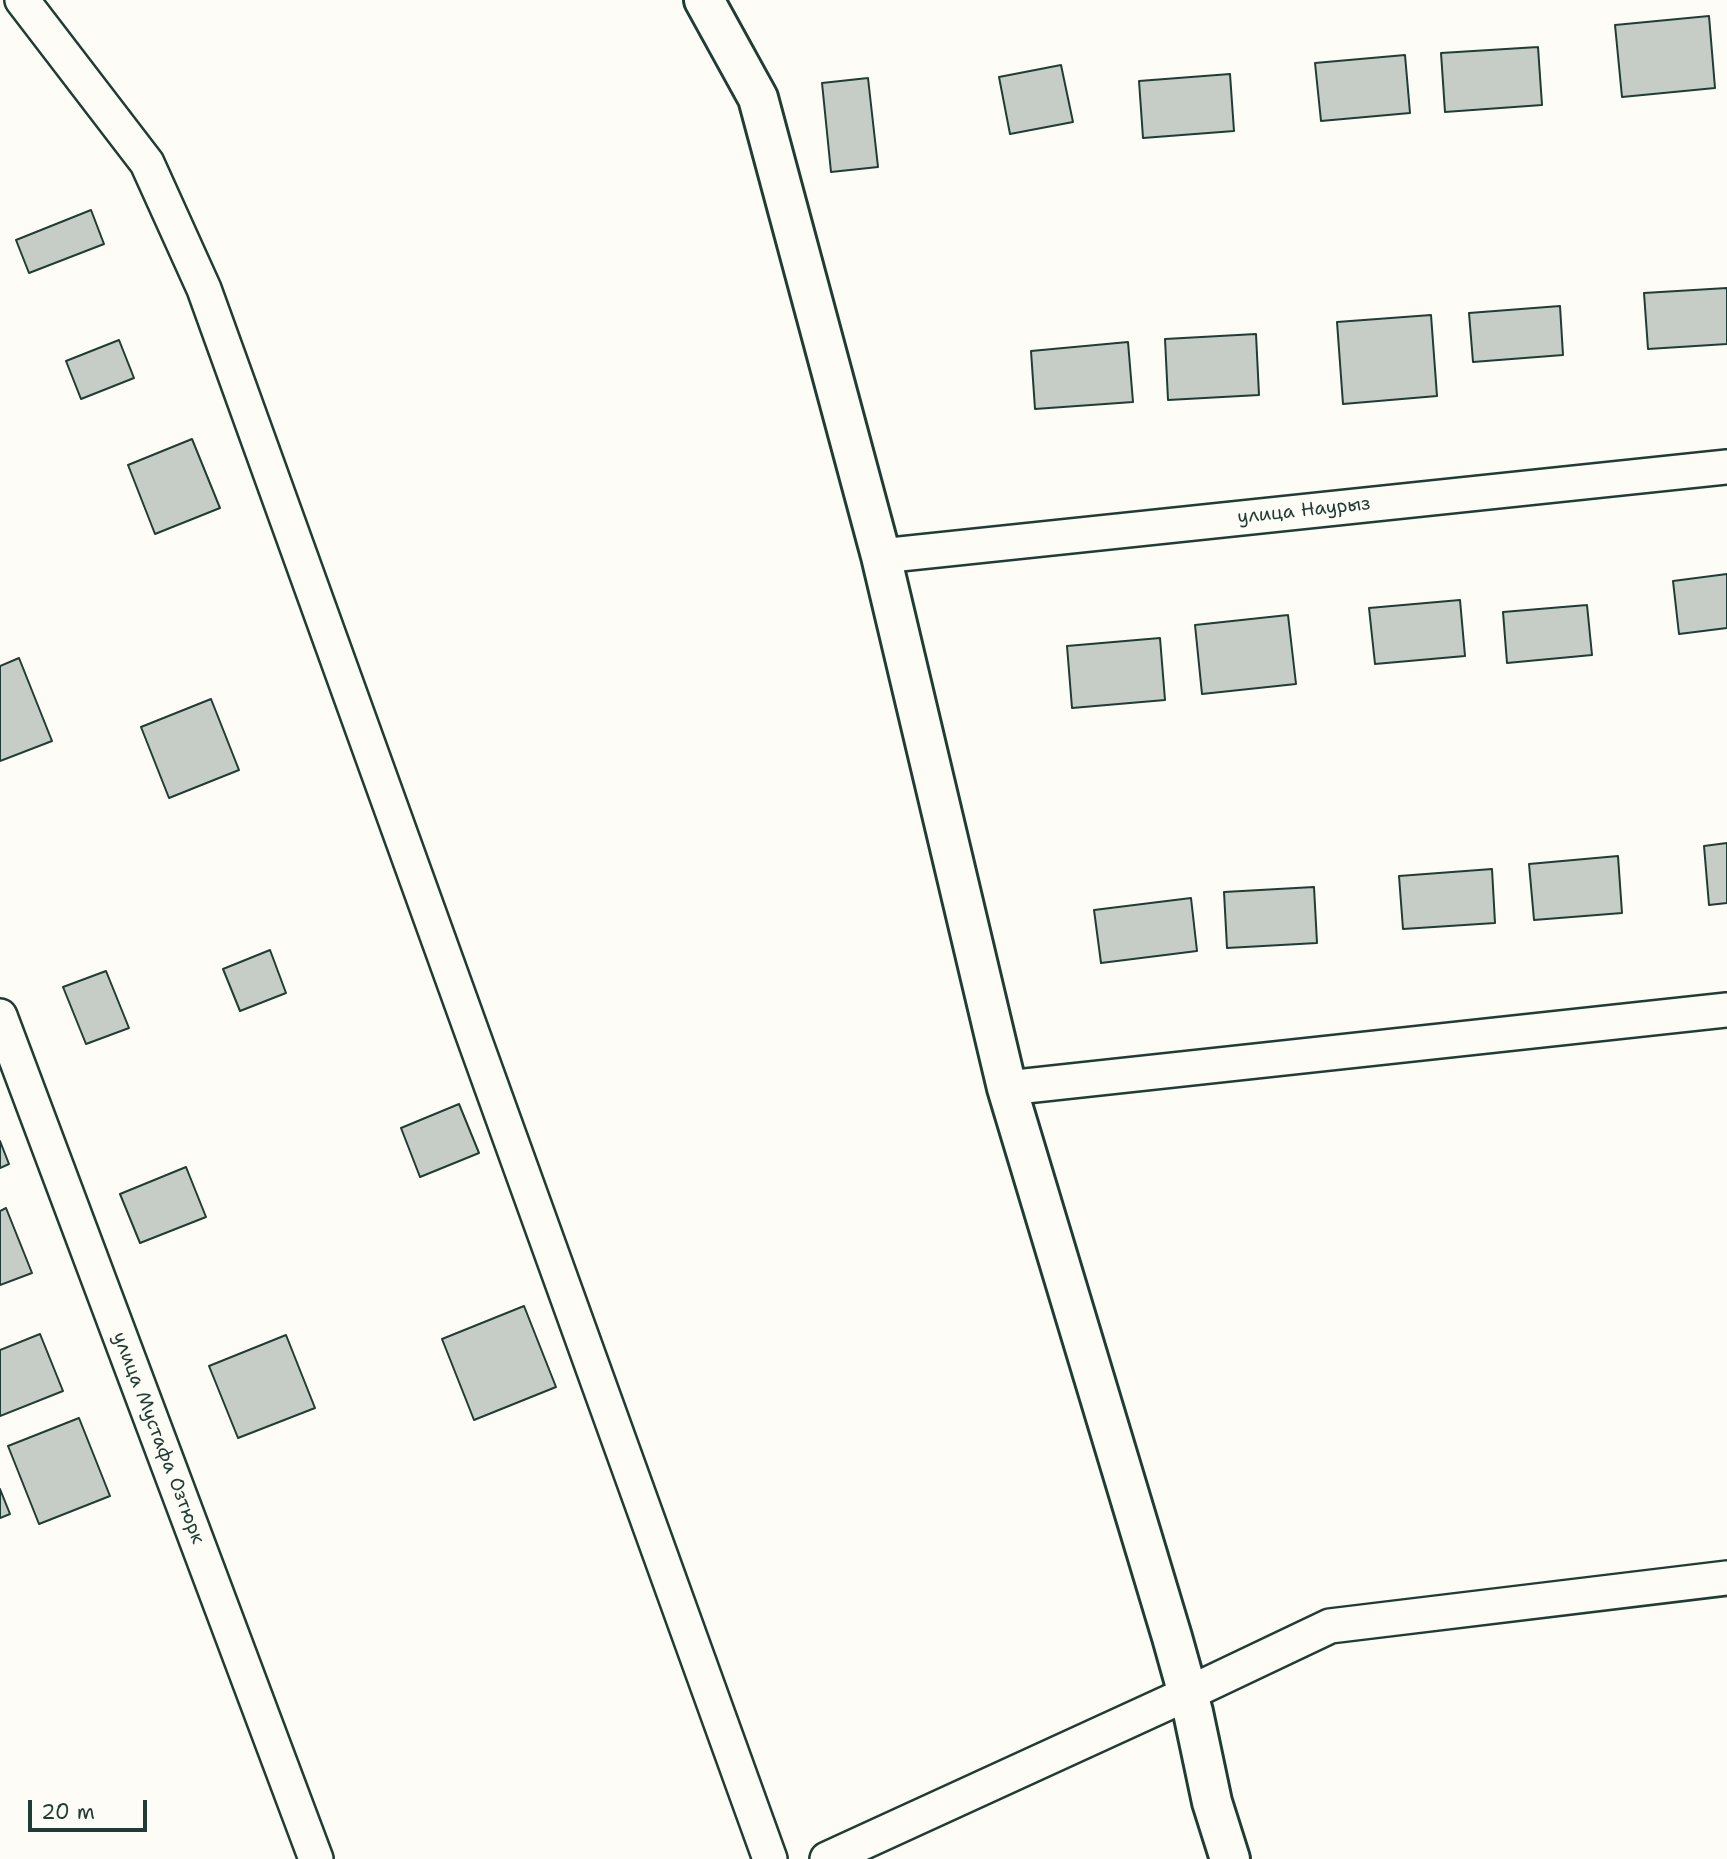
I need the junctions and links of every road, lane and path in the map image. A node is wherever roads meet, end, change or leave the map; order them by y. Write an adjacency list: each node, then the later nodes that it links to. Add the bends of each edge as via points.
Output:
1 (22, 0): 11 (street, via 147,163 204,289)
2 (704, 0): 4 (street, via 758,97)
3 (1727, 467): 4 (street, улица Наурыз)
4 (881, 556): 7 (street)
5 (1727, 1010): 7 (street)
6 (0, 1016): 10 (street, улица Мустафа Озтюрк)
7 (1007, 1088): 9 (street)
8 (1727, 1578): 9 (street, via 1330,1626)
9 (1188, 1694): 12 (street); 13 (street)
10 (316, 1859)
11 (770, 1859)
12 (827, 1859)
13 (1230, 1859)

